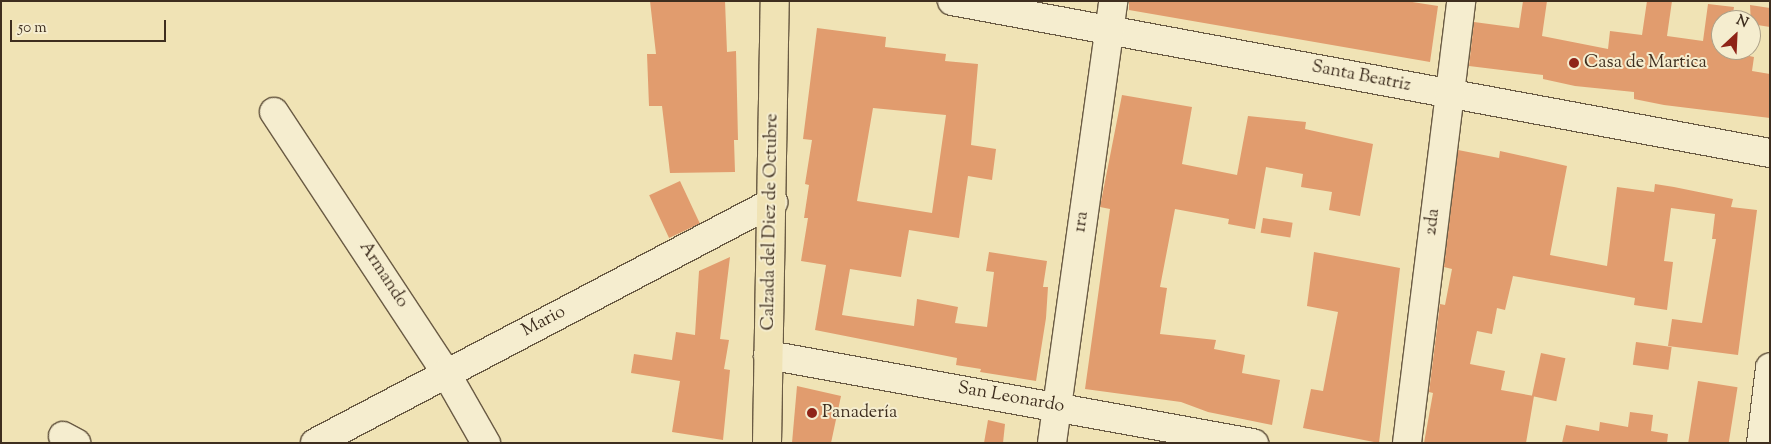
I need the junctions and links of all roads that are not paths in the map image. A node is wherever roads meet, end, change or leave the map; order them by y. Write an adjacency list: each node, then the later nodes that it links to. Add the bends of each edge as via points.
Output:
1 (774, 1): 9 (main road, Calzada del Diez de Octubre)
2 (952, 1): 5 (street, Santa Beatriz)
3 (1113, 1): 5 (street, 1ra)
4 (1462, 1): 6 (street, 2da)
5 (1109, 30): 6 (street, Santa Beatriz); 13 (street, 1ra)
6 (1449, 93): 8 (street, Santa Beatriz); 19 (street, 2da)
7 (274, 112): 12 (street, Armando)
8 (1770, 153)
9 (773, 202): 10 (main road, Calzada del Diez de Octubre); 12 (street, Mario)
10 (768, 355): 13 (street, San Leonardo); 16 (main road, Calzada del Diez de Octubre)
11 (1770, 368): 20 (street)
12 (446, 373): 14 (street, Mario); 15 (street, Armando)
13 (1057, 406): 17 (street, 1ra); 18 (street, San Leonardo)
14 (315, 443)
15 (486, 443)
16 (767, 443)
17 (1052, 443)
18 (1254, 443)
19 (1406, 443)
20 (1761, 443)

